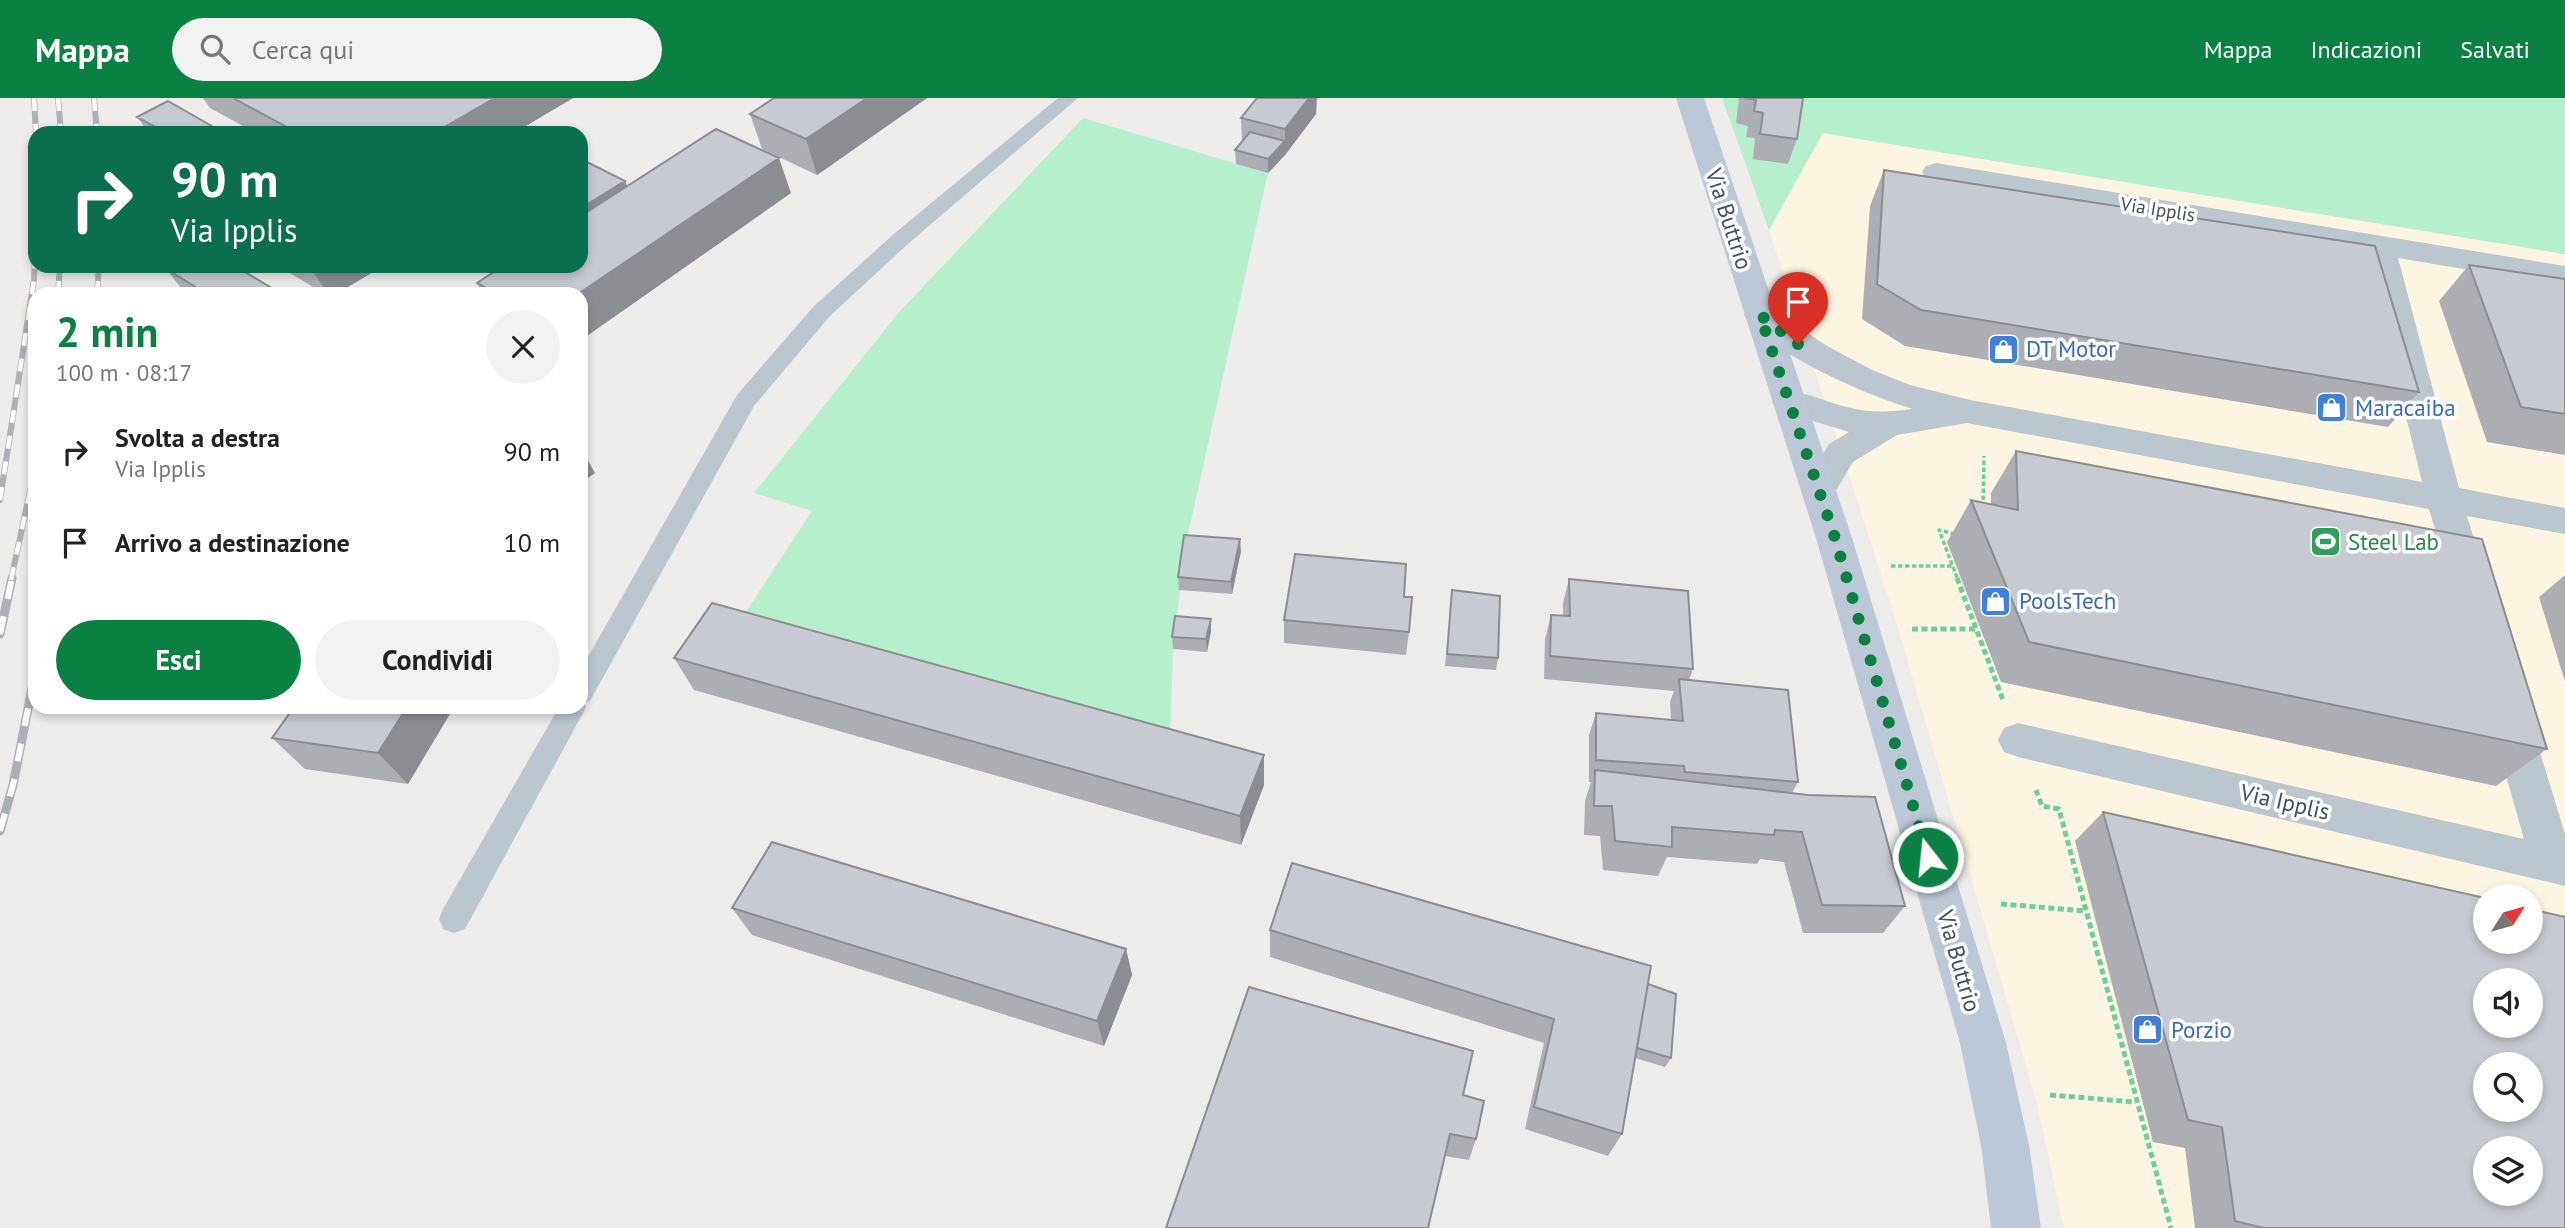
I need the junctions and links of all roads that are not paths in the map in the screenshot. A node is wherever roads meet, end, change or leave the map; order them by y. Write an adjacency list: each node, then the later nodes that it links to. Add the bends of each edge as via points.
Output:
1 (1069, 98): 15 (lane, via 902,237 822,311 745,401)
2 (1690, 98): 6 (street, Via Buttrio)
3 (1936, 172): 4 (street, Via Ipplis)
4 (2379, 245): 5 (street, Via Ipplis); 12 (street)
5 (2565, 276)
6 (1760, 315): 7 (street, via 1798,344); 8 (street, Via Buttrio)
7 (1879, 386): 8 (street, via 1837,389); 9 (street)
8 (1788, 402): 10 (street, via 1849,420); 11 (street, Via Buttrio)
9 (1970, 412): 10 (street); 12 (street)
10 (1889, 424): 11 (street, via 1840,453)
11 (1819, 490): 21 (street, Via Buttrio, via 1983,1043 2005,1144)
12 (2444, 499): 13 (street); 14 (street)
13 (2565, 521)
14 (2479, 616)
15 (588, 681)
16 (2499, 681): 19 (street, Via Ipplis)
17 (569, 714): 20 (lane)
18 (2018, 740): 19 (street, Via Ipplis)
19 (2559, 865)
20 (454, 919)
21 (2016, 1228)

